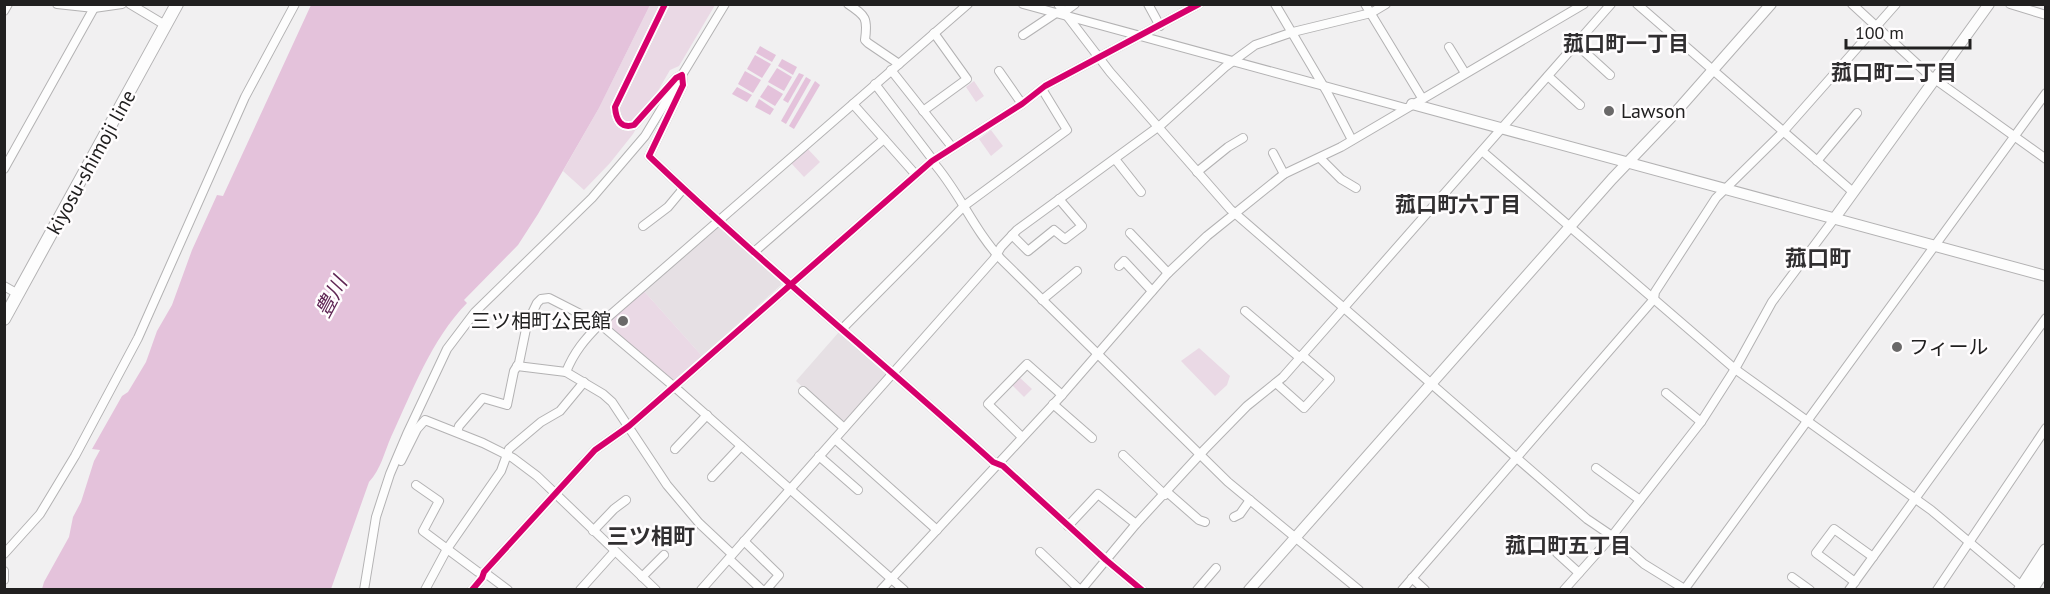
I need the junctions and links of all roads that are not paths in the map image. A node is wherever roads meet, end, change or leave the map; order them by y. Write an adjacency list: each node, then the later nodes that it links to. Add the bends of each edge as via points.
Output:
1 (8, 4): 27 (street)
2 (57, 4): 26 (street)
3 (122, 4): 26 (street)
4 (130, 4): 31 (street)
5 (177, 4): 31 (main road, kiyosu-shimoji line)
6 (295, 4): 173 (street, via 245,97 138,338 40,514)
7 (665, 4): 46 (street, via 615,107 622,125 634,124)
8 (725, 4): 46 (street)
9 (968, 4): 35 (street)
10 (1023, 4): 28 (street)
11 (1075, 4): 28 (street)
12 (1148, 4): 32 (street)
13 (1199, 4): 32 (street)
14 (1275, 4): 34 (street)
15 (1365, 4): 29 (street)
16 (1386, 4): 29 (street)
17 (1584, 4): 45 (street)
18 (1611, 4): 38 (street)
19 (1637, 4): 44 (street)
20 (1771, 4): 44 (street)
21 (1851, 4): 33 (street)
22 (1896, 4): 33 (street)
23 (1989, 4): 49 (street)
24 (2010, 4): 30 (street)
25 (848, 5): 42 (street, via 866,19 865,40)
26 (94, 8): 76 (street)
27 (4, 11)
28 (1062, 11): 36 (street); 37 (street); 40 (street)
29 (1371, 13): 34 (street); 56 (street)
30 (2046, 15)
31 (165, 25): 104 (main road, kiyosu-shimoji line)
32 (1160, 26): 37 (street)
33 (1877, 26): 49 (street); 62 (street)
34 (1293, 32): 41 (street, via 1259,42); 51 (street)
35 (934, 33): 42 (street); 58 (street, via 967,79)
36 (1023, 35)
37 (1141, 36): 40 (street); 41 (street)
38 (1576, 45): 47 (street); 48 (street)
39 (1449, 47): 45 (street)
40 (1099, 59): 52 (street); 60 (street)
41 (1232, 62): 51 (street); 60 (street)
42 (895, 67): 50 (street); 58 (street)
43 (999, 71): 55 (street)
44 (1713, 71): 62 (street); 75 (street)
45 (1465, 74): 56 (street)
46 (682, 75): 81 (street, via 683,85 649,156); 147 (street, via 645,136 614,174 462,328 447,349)
47 (1610, 75)
48 (1548, 76): 57 (street); 61 (street)
49 (1935, 79): 63 (street); 84 (street)
50 (875, 84): 54 (street); 73 (street)
51 (1324, 86): 56 (street); 66 (street)
52 (1042, 89): 55 (street); 86 (street, via 1067,130)
53 (2046, 93): 63 (street)
54 (853, 104): 65 (street); 89 (street)
55 (1022, 104): 67 (street)
56 (1413, 104): 61 (street); 66 (street)
57 (1580, 105)
58 (923, 111): 67 (street)
59 (1857, 113): 74 (street)
60 (1158, 127): 71 (street); 77 (street)
61 (1500, 129): 68 (street); 75 (street)
62 (1782, 133): 74 (street); 82 (street)
63 (2014, 136): 72 (street); 94 (street)
64 (1243, 138): 77 (street)
65 (884, 139): 79 (street); 95 (street)
66 (1352, 140): 70 (street)
67 (952, 147): 73 (street)
68 (1482, 151): 91 (street); 107 (street)
69 (1274, 153): 78 (street)
70 (1320, 158): 78 (street); 80 (street)
71 (1115, 159): 83 (street); 85 (street)
72 (2046, 159)
73 (933, 160): 79 (street); 86 (street)
74 (1817, 161): 84 (street)
75 (1626, 164): 82 (street); 91 (street)
76 (4, 169)
77 (1197, 172): 87 (street)
78 (1284, 174): 87 (street)
79 (916, 175): 101 (street)
80 (1356, 188)
81 (683, 189): 89 (street); 90 (street, via 668,207)
82 (1724, 190): 88 (street); 105 (street)
83 (1141, 192)
84 (1853, 192): 88 (street)
85 (1059, 199): 93 (street); 93 (street, via 1082,226 1065,239 1054,230 1028,251)
86 (964, 206): 96 (street); 112 (street)
87 (1235, 214): 99 (street); 107 (street)
88 (1834, 219): 94 (street); 117 (street, via 1772,303)
89 (718, 220): 95 (street); 111 (street)
90 (643, 226)
91 (1570, 227): 105 (street); 122 (street)
92 (1130, 233): 99 (street)
93 (1012, 235): 96 (street)
94 (1935, 246): 100 (street); 130 (street)
95 (754, 252): 101 (street)
96 (997, 255): 106 (street); 119 (street)
97 (1119, 266): 103 (street, via 1124,261)
98 (1077, 271): 106 (street)
99 (1168, 273): 103 (street)
100 (2046, 276)
101 (791, 283): 112 (street); 123 (street)
102 (4, 286): 104 (street)
103 (1152, 291): 114 (street)
104 (18, 294): 110 (main road, kiyosu-shimoji line)
105 (1653, 299): 117 (street); 144 (street)
106 (1042, 300): 114 (street)
107 (1344, 307): 115 (street); 122 (street)
108 (1245, 310): 115 (street)
109 (2046, 318): 113 (street)
110 (4, 319)
111 (600, 324): 116 (street, via 549,298 541,299 527,324); 118 (street, via 574,354); 123 (street)
112 (842, 329): 119 (street)
113 (2042, 329): 154 (street)
114 (1098, 354): 126 (street); 142 (street)
115 (1301, 356): 121 (street); 121 (street, via 1330,379 1305,408)
116 (517, 366): 118 (street); 134 (street, via 507,405 483,398)
117 (1735, 369): 129 (street); 130 (street)
118 (566, 372): 120 (street)
119 (893, 372): 132 (street); 145 (street)
120 (584, 382): 131 (street, via 612,402); 140 (street, via 560,411 519,440)
121 (1276, 382): 142 (street)
122 (1431, 384): 144 (street); 165 (street)
123 (674, 387): 128 (street); 131 (street)
124 (803, 391): 132 (street)
125 (1666, 393): 129 (street)
126 (1062, 395): 127 (street); 135 (street, via 1027,364 988,404)
127 (1053, 404): 135 (street); 136 (street)
128 (707, 416): 138 (street); 139 (street)
129 (1701, 422): 157 (street)
130 (1807, 422): 154 (street); 189 (street)
131 (629, 426): 153 (street, via 595,450); 175 (street, via 667,485)
132 (844, 428): 137 (street)
133 (2046, 428): 167 (street)
134 (457, 432): 140 (street); 147 (street, via 422,422)
135 (1022, 436): 145 (street)
136 (1092, 438)
137 (835, 439): 143 (street); 162 (street)
138 (741, 446): 148 (street); 150 (street)
139 (675, 449)
140 (508, 455): 153 (street); 168 (street)
141 (1123, 455): 152 (street)
142 (1200, 455): 152 (street); 156 (street)
143 (819, 456): 150 (street); 151 (street)
144 (1516, 456): 164 (street); 185 (street)
145 (997, 465): 161 (street, via 1003,466); 162 (street)
146 (1596, 468): 157 (street)
147 (390, 474): 191 (street, via 376,517)
148 (712, 477)
149 (416, 485): 168 (street, via 439,501 423,531)
150 (790, 489): 166 (street); 186 (street)
151 (858, 490)
152 (1166, 493): 159 (street); 160 (street)
153 (555, 494): 163 (street); 182 (street)
154 (1915, 499): 167 (street); 176 (street)
155 (626, 500): 163 (street)
156 (1250, 500): 158 (street); 165 (street)
157 (1640, 500): 164 (street)
158 (1234, 517)
159 (1205, 522)
160 (1136, 524): 161 (street, via 1098,494); 177 (street)
161 (1068, 526): 177 (street)
162 (937, 530): 186 (street)
163 (593, 531): 170 (street)
164 (1612, 536): 181 (street); 189 (street, via 1644,564)
165 (1295, 537): 204 (street); 205 (street)
166 (744, 541): 175 (street); 198 (street, via 779,575)
167 (1968, 541): 190 (street); 211 (street)
168 (447, 549): 182 (street); 192 (street)
169 (2046, 550): 190 (main road)
170 (615, 551): 183 (street); 195 (street)
171 (1040, 552): 201 (street)
172 (1557, 553): 181 (street)
173 (4, 554)
174 (664, 555): 183 (street)
175 (730, 556): 197 (street); 198 (street)
176 (1873, 557): 188 (street); 188 (street, via 1834,529 1816,553)
177 (1106, 560): 201 (street); 202 (street)
178 (2046, 567): 190 (main road)
179 (1216, 568): 203 (street)
180 (4, 571): 187 (street)
181 (1579, 573): 208 (street)
182 (483, 575): 193 (street); 194 (street)
183 (642, 577): 196 (street)
184 (1792, 577): 209 (street)
185 (1412, 578): 206 (street); 207 (street)
186 (891, 579): 199 (street); 200 (street)
187 (4, 580)
188 (1855, 582): 210 (street)
189 (1685, 589)
190 (2024, 589)
191 (364, 590)
192 (425, 590)
193 (472, 590)
194 (508, 590)
195 (580, 590)
196 (656, 590)
197 (701, 590)
198 (764, 590)
199 (881, 590)
200 (904, 590)
201 (1081, 590)
202 (1142, 590)
203 (1197, 590)
204 (1249, 590)
205 (1359, 590)
206 (1402, 590)
207 (1425, 590)
208 (1564, 590)
209 (1810, 590)
210 (1849, 590)
211 (1937, 590)

